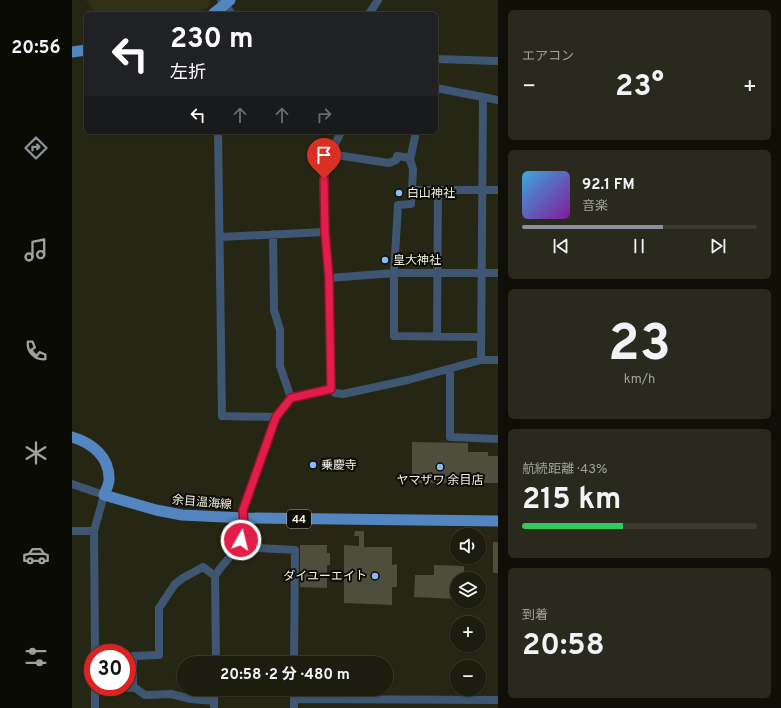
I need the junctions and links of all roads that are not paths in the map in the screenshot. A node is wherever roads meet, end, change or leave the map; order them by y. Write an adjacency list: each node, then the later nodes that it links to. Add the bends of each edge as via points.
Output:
1 (378, 0): 5 (street)
2 (225, 2): 3 (main road); 4 (street)
3 (215, 12)
4 (231, 12)
5 (370, 12)
6 (84, 50): 7 (main road)
7 (72, 52)
8 (438, 59): 9 (street)
9 (498, 61)
10 (438, 88): 11 (street)
11 (483, 97): 12 (street); 20 (street)
12 (498, 100)
13 (218, 134): 24 (street)
14 (340, 134): 16 (street)
15 (416, 134): 17 (street)
16 (330, 154): 17 (street, via 389,163 396,160 397,156); 22 (street, via 323,183)
17 (410, 158): 18 (street, via 413,169)
18 (412, 190): 19 (street); 28 (street, via 411,204 398,205)
19 (438, 190): 20 (street); 25 (street)
20 (482, 190): 21 (street); 26 (street)
21 (498, 190)
22 (325, 232): 23 (street); 29 (street)
23 (273, 234): 24 (street); 36 (street, via 274,310 280,330 280,366)
24 (220, 237): 37 (street, via 222,416)
25 (438, 272): 26 (street); 28 (street); 30 (street)
26 (482, 272): 27 (street); 31 (street)
27 (498, 272)
28 (394, 273): 29 (street); 30 (street, via 394,336)
29 (329, 278): 35 (street)
30 (437, 337): 31 (street)
31 (481, 337): 32 (street)
32 (481, 360): 33 (street); 34 (street)
33 (498, 360)
34 (450, 369): 35 (street, via 343,394 335,393); 39 (street, via 450,437)
35 (331, 389): 36 (street)
36 (291, 398): 37 (street)
37 (276, 417): 42 (street, via 243,510)
38 (72, 437): 41 (main road, via 84,441 98,451 108,466 109,481)
39 (498, 439)
40 (72, 484): 41 (street)
41 (104, 495): 42 (main road, 余目温海線 / 44, via 175,514); 45 (street)
42 (244, 518): 43 (main road, 余目温海線 / 44); 46 (street, via 244,529)
43 (498, 521)
44 (72, 531): 45 (street)
45 (94, 531): 48 (street)
46 (238, 547): 47 (street); 51 (street, via 295,550)
47 (216, 576): 49 (street, via 203,567 183,578 159,608 159,655); 50 (street)
48 (94, 644)
49 (136, 656)
50 (216, 656)
51 (294, 656)
52 (136, 690): 57 (street, via 145,695 171,694)
53 (95, 696): 58 (street)
54 (294, 699): 55 (street); 59 (street)
55 (343, 699): 56 (street); 60 (street)
56 (498, 700)
57 (214, 704)
58 (95, 708)
59 (294, 708)
60 (343, 708)

